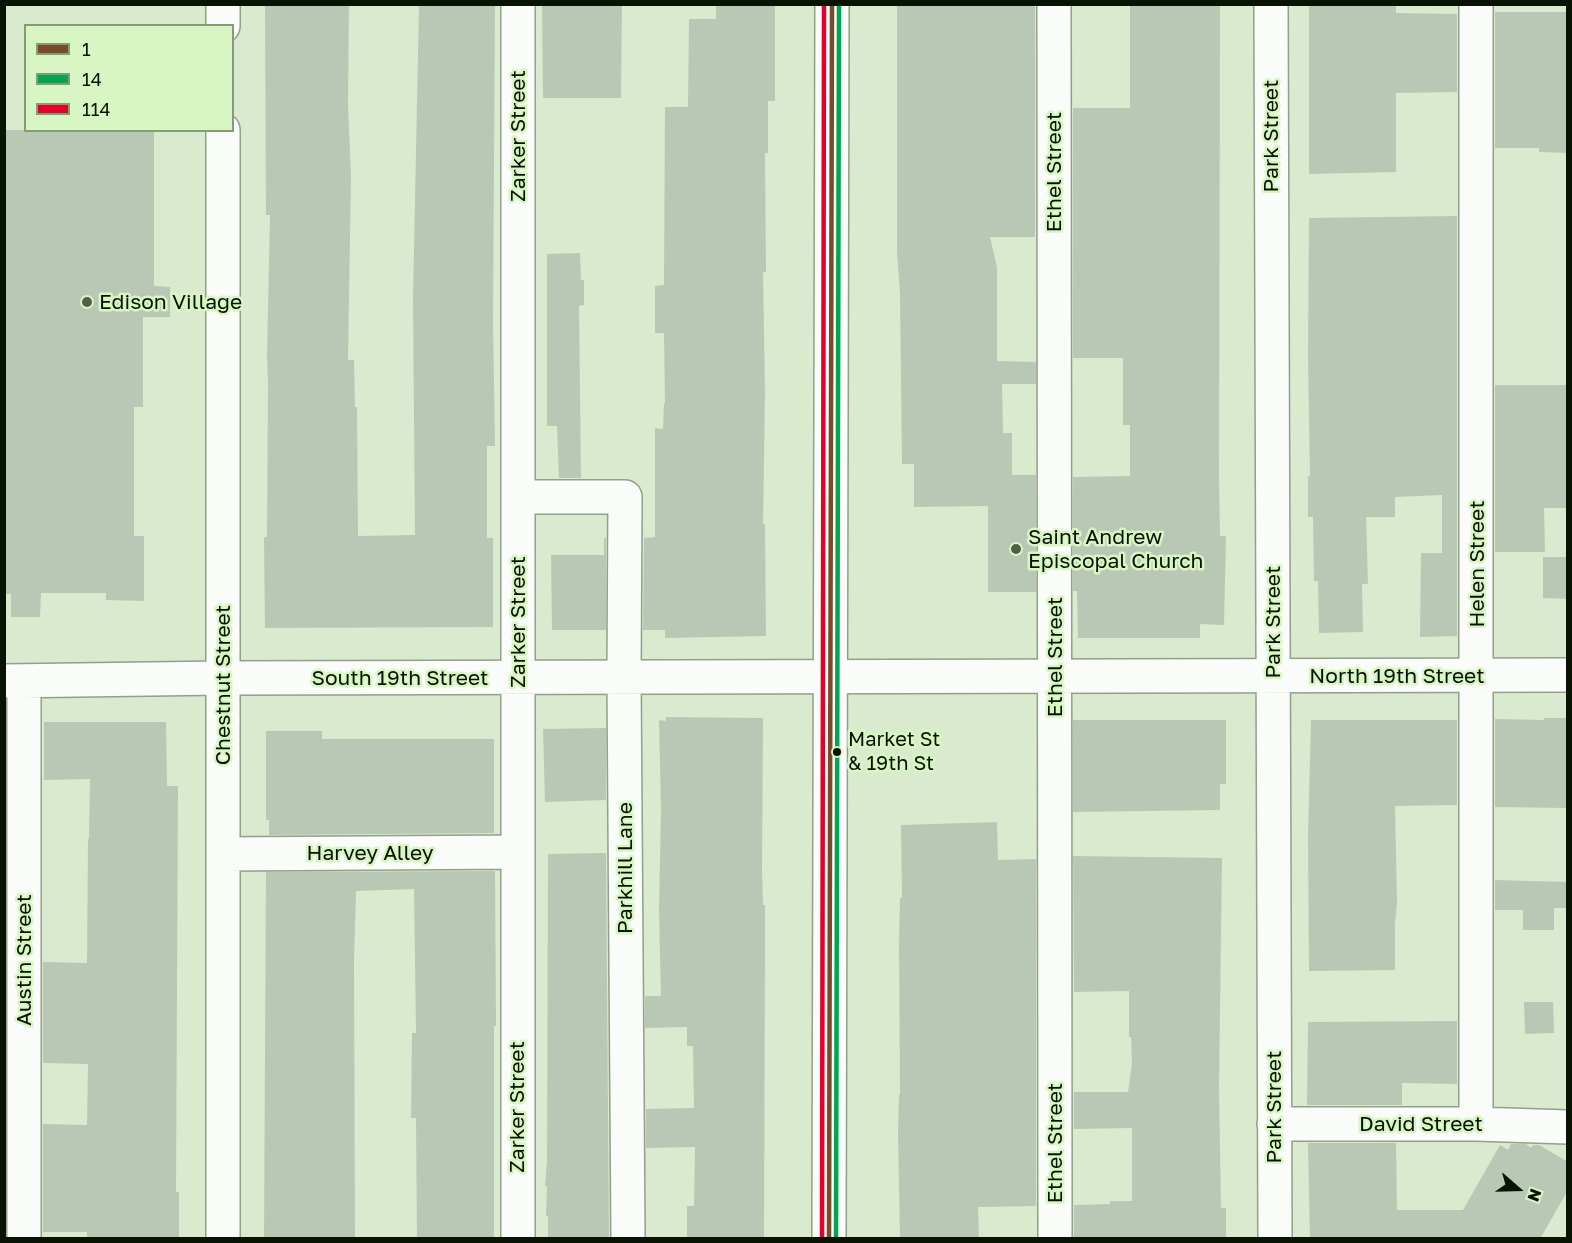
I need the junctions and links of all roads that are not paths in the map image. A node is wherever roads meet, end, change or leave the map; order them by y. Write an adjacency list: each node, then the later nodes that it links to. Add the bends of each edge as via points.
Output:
1 (223, 4): 7 (street)
2 (518, 4): 9 (street, Zarker Street)
3 (831, 4): 17 (street)
4 (1054, 4): 13 (street, Ethel Street)
5 (1271, 4): 12 (street, Park Street)
6 (1476, 4): 10 (street, Helen Street)
7 (223, 24)
8 (223, 132): 14 (street, Chestnut Street)
9 (518, 497): 15 (street, Zarker Street); 16 (street, Parkhill Lane, via 625,497)
10 (1477, 675): 11 (street, North 19th Street); 12 (street, North 19th Street); 22 (street, Helen Street)
11 (1568, 675)
12 (1273, 676): 13 (street, North 19th Street); 21 (street, Park Street)
13 (1055, 677): 17 (street, North 19th Street); 29 (street, Ethel Street)
14 (223, 678): 15 (street, South 19th Street); 18 (street, South 19th Street); 20 (street, Chestnut Street)
15 (518, 678): 16 (street, South 19th Street); 19 (street, Zarker Street)
16 (624, 678): 17 (street, South 19th Street); 27 (street, Parkhill Lane)
17 (831, 678): 28 (street)
18 (14, 682): 24 (street, Austin Street)
19 (517, 852): 20 (street, Harvey Alley); 26 (street, Zarker Street)
20 (223, 854): 25 (street, Chestnut Street)
21 (1274, 1124): 22 (street, David Street); 30 (street, Park Street)
22 (1476, 1124): 23 (street, David Street)
23 (1568, 1127)
24 (24, 1239)
25 (223, 1239)
26 (518, 1239)
27 (628, 1239)
28 (829, 1239)
29 (1055, 1239)
30 (1275, 1239)

